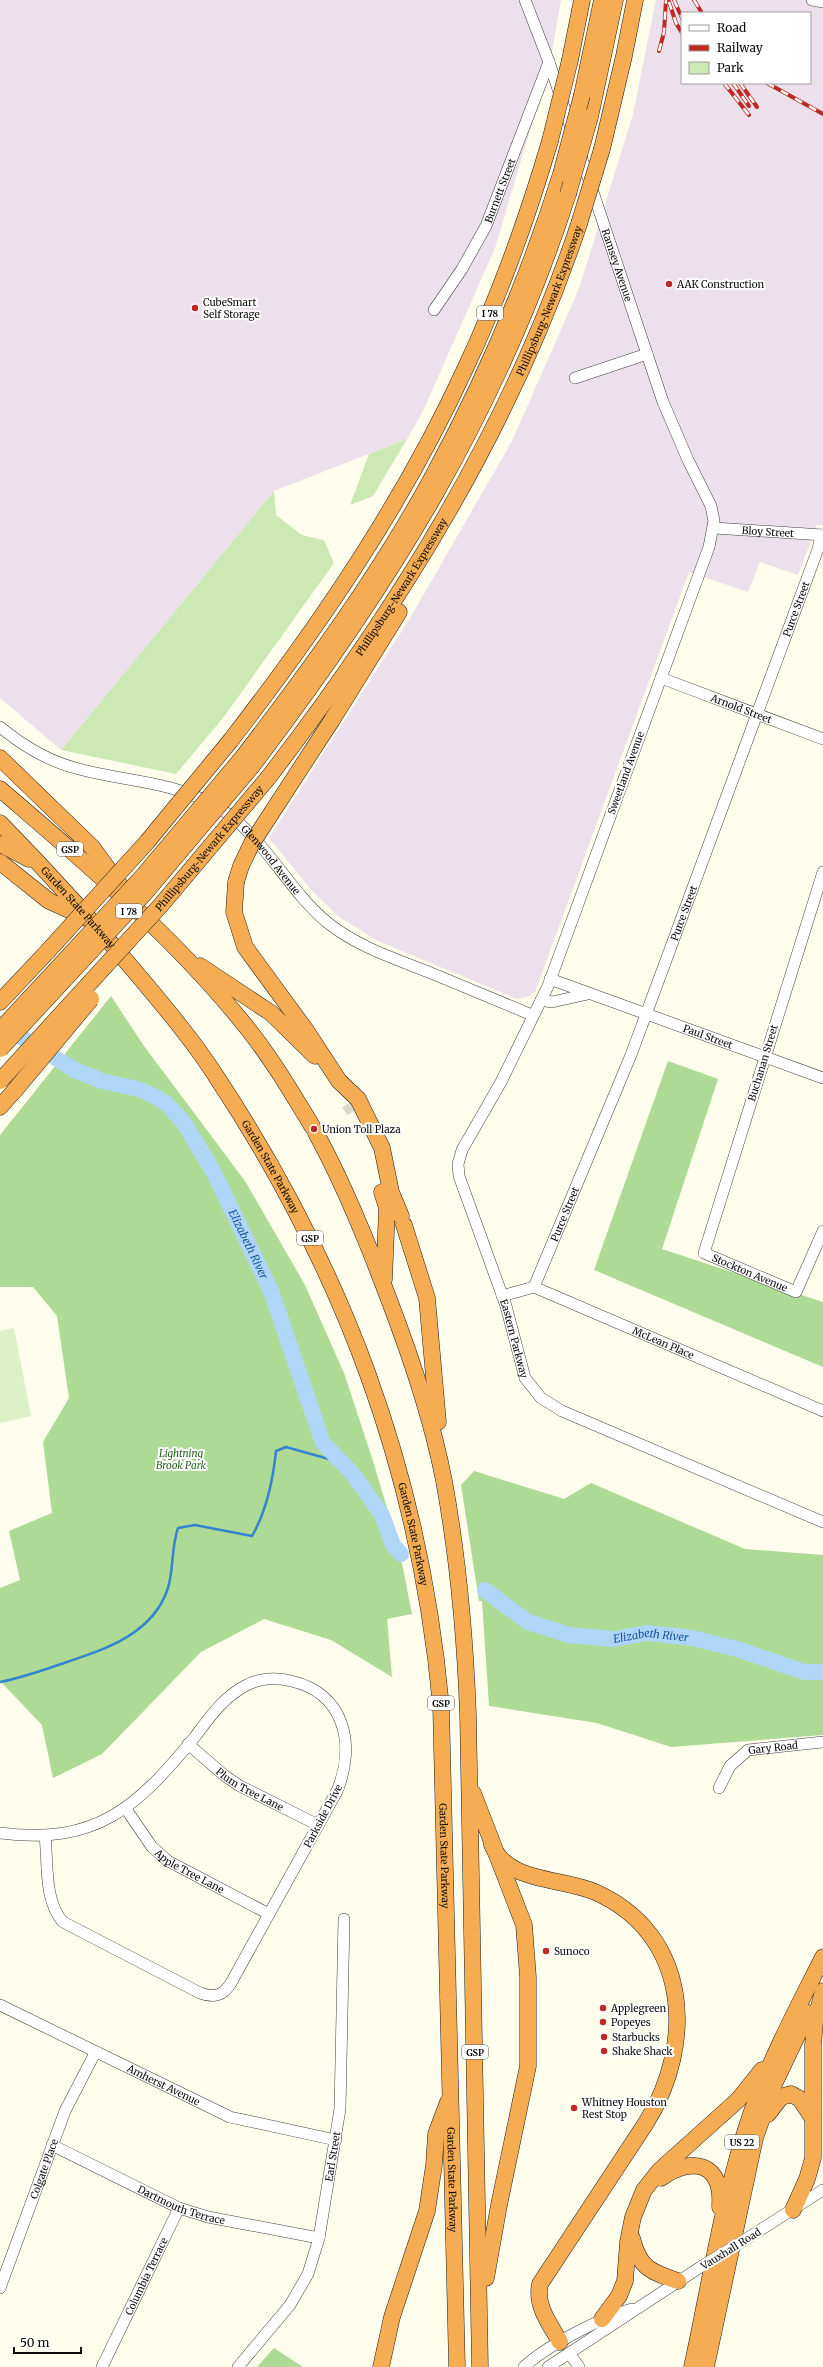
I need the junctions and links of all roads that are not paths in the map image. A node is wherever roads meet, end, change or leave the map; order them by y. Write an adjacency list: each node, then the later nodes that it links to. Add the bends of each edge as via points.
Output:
1 (525, 0): 8 (street, Ramsey Avenue)
2 (582, 0): 34 (highway, I 78, bridge, via 550,141 517,245 491,312 453,394 410,476 336,594 231,740 125,866)
3 (602, 0): 20 (highway, Phillipsburg-Newark Expressway / I 78, bridge, via 582,95 542,234 480,385 432,478 369,581)
4 (615, 0): 20 (highway, Phillipsburg-Newark Expressway / I 78, bridge, via 590,117 568,194 544,266 485,404 450,472 390,572 325,668)
5 (635, 0): 14 (highway, Phillipsburg-Newark Expressway / I 78, bridge, via 602,149 579,224 536,339 474,467)
6 (812, 0): 7 (street)
7 (823, 2)
8 (549, 62): 9 (street, Burnett Street, via 486,226 462,269); 10 (street, Ramsey Avenue)
9 (434, 310)
10 (647, 354): 11 (street); 12 (street, Ramsey Avenue, via 667,412 711,506)
11 (575, 378)
12 (714, 528): 13 (street, Bloy Street); 15 (street, Sweetland Avenue)
13 (822, 535): 16 (street, Purce Street)
14 (416, 568): 27 (highway, Phillipsburg-Newark Expressway / I 78, bridge, via 334,690 268,778); 40 (highway, bridge, via 405,602 252,843 240,866 236,882 234,912 244,947 302,1024)
15 (661, 678): 16 (street, Arnold Street); 31 (street, Sweetland Avenue)
16 (757, 714): 18 (street, Arnold Street); 36 (street, Purce Street)
17 (0, 727): 35 (street, Glenwood Avenue, via 32,750 64,765 174,788 213,805 248,831 299,895 335,928 379,952)
18 (823, 739)
19 (0, 758): 28 (highway, via 92,847)
20 (247, 762): 37 (highway, Phillipsburg-Newark Expressway / I 78, bridge); 38 (highway, Phillipsburg-Newark Expressway / I 78, bridge, via 144,894)
21 (0, 789): 28 (highway, GSP)
22 (0, 823): 25 (highway, Garden State Parkway / GSP)
23 (0, 844): 25 (highway)
24 (0, 862): 29 (highway, via 49,901)
25 (41, 865): 29 (highway, Garden State Parkway / GSP)
26 (823, 872): 39 (street, Buchanan Street)
27 (161, 905): 42 (highway, Phillipsburg-Newark Expressway / I 78, bridge); 43 (highway, bridge, via 103,985)
28 (139, 911): 30 (highway, GSP)
29 (92, 920): 69 (highway, Garden State Parkway / GSP, via 179,1025 214,1073 266,1156 297,1212 340,1301 364,1361 391,1441 412,1524 437,1657 444,1757)
30 (183, 955): 40 (highway, via 271,1013); 46 (highway, GSP, via 249,1030 314,1129 350,1201)
31 (550, 979): 32 (street, Paul Street); 33 (street, Sweetland Avenue)
32 (592, 995): 33 (street, Paul Street, via 582,994 552,1002); 36 (street, Paul Street)
33 (541, 1000): 35 (street, Sweetland Avenue)
34 (0, 1002)
35 (532, 1015): 48 (street, Eastern Parkway, via 501,1082 465,1145 458,1164 462,1189)
36 (646, 1015): 39 (street, Paul Street); 47 (street, Purce Street)
37 (0, 1030)
38 (0, 1049)
39 (765, 1058): 41 (street, Paul Street); 45 (street, Buchanan Street)
40 (336, 1077): 46 (highway, via 372,1150 387,1208); 50 (highway, via 358,1099 384,1155 391,1192 426,1298)
41 (823, 1078)
42 (0, 1080)
43 (0, 1107)
44 (823, 1231): 45 (street, Stockton Avenue, via 796,1292)
45 (704, 1253)
46 (384, 1286): 50 (highway, GSP, via 423,1397)
47 (534, 1287): 48 (street); 49 (street, McLean Place)
48 (502, 1296): 51 (street, Eastern Parkway, via 525,1378 551,1406)
49 (823, 1411)
50 (443, 1480): 54 (highway, GSP, via 462,1616)
51 (823, 1522)
52 (823, 1742): 55 (street, Gary Road, via 748,1750 730,1766)
53 (188, 1744): 56 (street, Parkside Drive, via 162,1777); 57 (street, Plum Tree Lane, via 240,1786); 57 (street, Parkside Drive, via 227,1698 252,1683 269,1679 287,1680 299,1682 317,1691 329,1701 340,1717 345,1752 342,1778)
54 (470, 1786): 60 (highway); 85 (highway, GSP)
55 (720, 1788)
56 (126, 1809): 59 (street, Parkside Drive, via 97,1824); 61 (street, Apple Tree Lane, via 152,1847 168,1861)
57 (318, 1825): 61 (street, Parkside Drive)
58 (0, 1833): 59 (street, Parkside Drive)
59 (45, 1835): 61 (street, Parkside Drive, via 50,1897 54,1910 63,1922 207,1996 215,1996 228,1989)
60 (492, 1845): 85 (highway, via 524,1925 527,1945 529,2048 528,2066); 87 (highway, via 502,1862 514,1870 593,1892 618,1905 635,1918 653,1938 663,1955 674,1984 677,2033 674,2058 659,2100 540,2284 541,2307)
61 (269, 1914)
62 (344, 1920): 72 (street, Earl Street, via 341,2086)
63 (823, 1957): 67 (highway, US 22)
64 (823, 1982): 71 (highway, US 22, via 782,2068)
65 (823, 1991): 70 (highway, via 814,2030)
66 (0, 2005): 68 (street, Amherst Avenue)
67 (780, 2044): 76 (highway, via 742,2095 656,2175); 81 (highway, US 22, via 745,2132)
68 (95, 2053): 72 (street, Amherst Avenue, via 230,2117); 73 (street, Colgate Place, via 65,2111)
69 (451, 2092): 90 (highway, via 436,2134 427,2211 392,2317); 91 (highway, Garden State Parkway / GSP)
70 (812, 2117): 71 (highway, via 797,2097 788,2095 779,2100); 74 (highway)
71 (759, 2125): 98 (highway, US 22, via 747,2167)
72 (336, 2140): 80 (street, Earl Street)
73 (52, 2145): 77 (street, Dartmouth Terrace); 83 (street, Colgate Place)
74 (818, 2163): 78 (highway)
75 (823, 2190): 78 (street, Vauxhall Road)
76 (640, 2196): 79 (highway); 81 (highway, via 677,2169 694,2166 711,2171 717,2178 721,2193)
77 (179, 2208): 80 (street, Dartmouth Terrace, via 208,2217); 88 (street, Columbia Terrace)
78 (792, 2210): 82 (street, Vauxhall Road, bridge)
79 (631, 2227): 82 (highway, via 636,2251 644,2265 657,2274); 86 (highway, via 626,2281)
80 (319, 2238): 89 (street, Earl Street, via 308,2274 293,2300)
81 (718, 2244): 97 (highway, US 22)
82 (678, 2281): 84 (street, Vauxhall Road)
83 (0, 2288)
84 (638, 2307): 86 (street, Vauxhall Road); 87 (street, Vauxhall Road)
85 (479, 2317): 92 (highway, GSP)
86 (602, 2320): 87 (street, Vauxhall Road)
87 (565, 2348): 93 (street, Vauxhall Road); 94 (street); 95 (street, Vauxhall Road); 96 (street)
88 (102, 2367)
89 (238, 2367)
90 (381, 2367)
91 (457, 2367)
92 (480, 2367)
93 (524, 2367)
94 (541, 2367)
95 (548, 2367)
96 (579, 2367)
97 (692, 2367)
98 (706, 2367)

